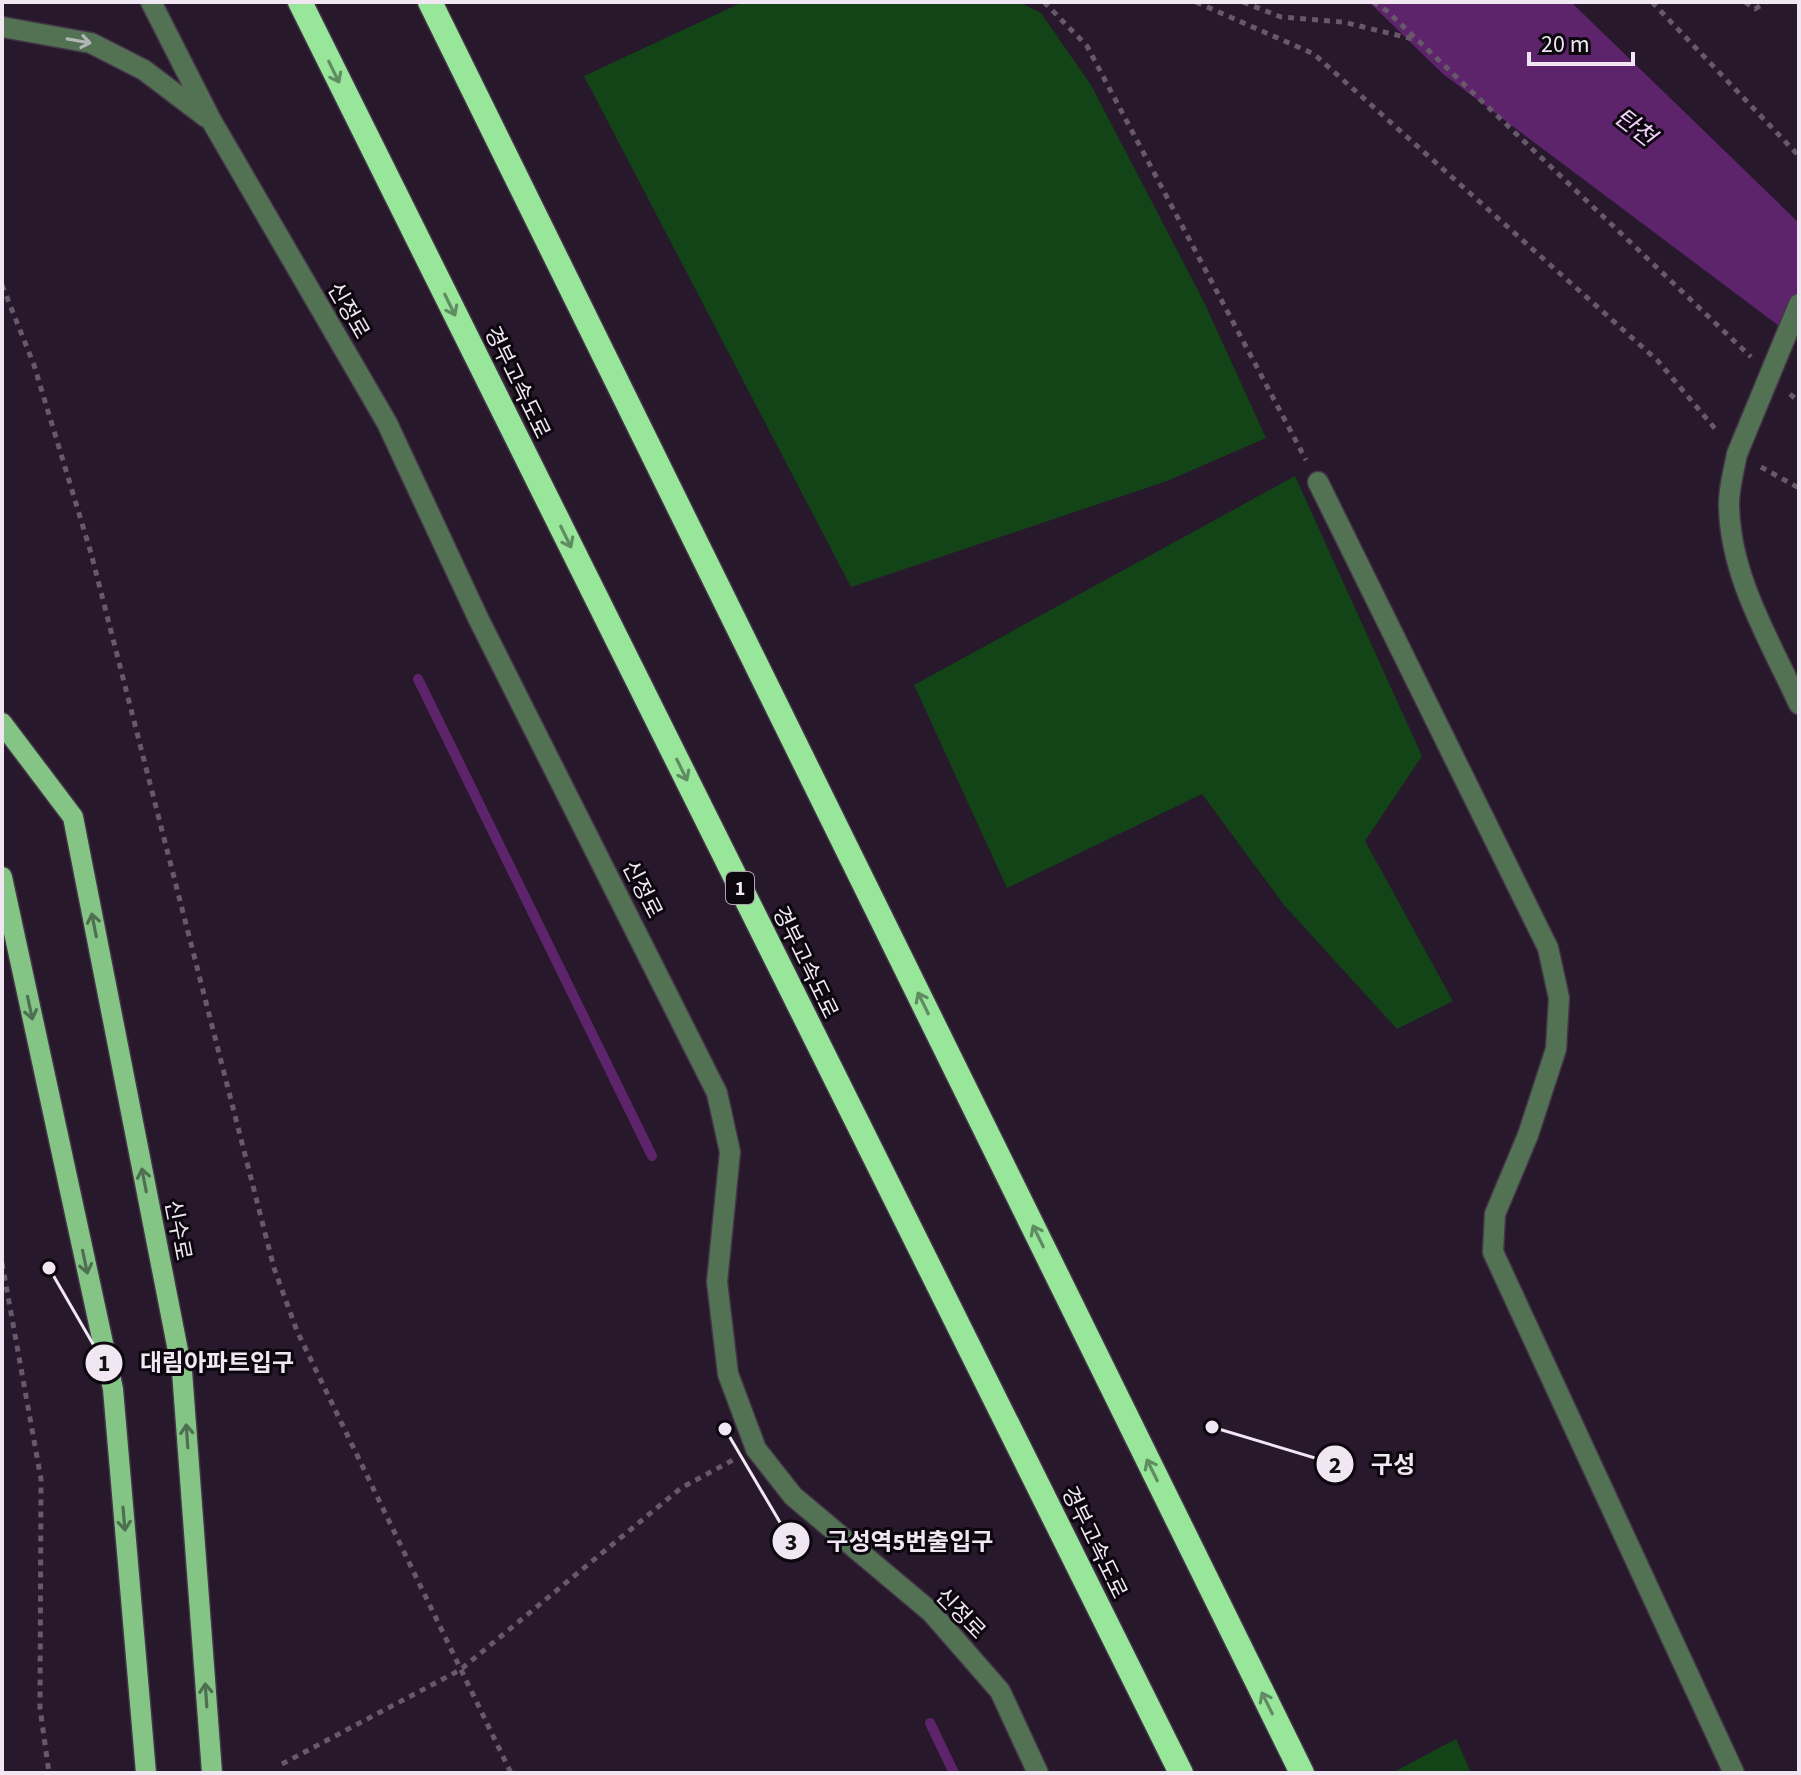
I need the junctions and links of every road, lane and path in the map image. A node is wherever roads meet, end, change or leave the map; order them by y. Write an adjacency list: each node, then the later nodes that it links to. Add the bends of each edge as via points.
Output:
1 (151, 2): 15 (street, 신정로)
2 (300, 2): 37 (highway, 경부고속도로 / 1, one-way to 37)
3 (430, 2): 38 (highway, one-way to 3)
4 (1044, 2): 23 (path, via 1087,46)
5 (1196, 2): 12 (path)
6 (1217, 2): 12 (path)
7 (1243, 2): 14 (path, via 1281,17 1343,22)
8 (1373, 2): 14 (path)
9 (1652, 2): 16 (path)
10 (1745, 2): 11 (path, via 1755,9)
11 (1766, 2)
12 (1206, 6): 22 (path, via 1314,54 1366,97 1658,361)
13 (2, 27): 15 (street, one-way to 15, via 91,43 144,70)
14 (1418, 41): 19 (path)
15 (211, 120): 29 (street, 신정로, via 387,423 479,620 717,1093 730,1152 717,1282 728,1374)
16 (1799, 156)
17 (2, 285): 30 (path, via 34,365 91,553 274,1268 297,1331)
18 (1799, 304): 22 (street, bridge)
19 (1754, 360)
20 (1788, 392): 21 (path)
21 (1799, 402)
22 (1737, 454): 24 (path); 25 (street, via 1729,501 1733,549)
23 (1318, 482): 39 (street, via 1548,948 1559,998 1556,1049 1495,1214 1493,1252)
24 (1799, 488)
25 (1799, 704)
26 (2, 723): 34 (main road, 신수로, one-way to 26, via 182,1371 73,817)
27 (2, 877): 33 (main road, one-way to 33, via 113,1389)
28 (2, 1263): 32 (path, via 41,1479 40,1708)
29 (756, 1449): 30 (path, via 681,1488); 36 (street, 신정로, via 793,1496 931,1612 1000,1691)
30 (460, 1670): 31 (path); 35 (path)
31 (282, 1764)
32 (49, 1773)
33 (146, 1773)
34 (212, 1773)
35 (511, 1773)
36 (1038, 1773)
37 (1181, 1773)
38 (1302, 1773)
39 (1734, 1773)

